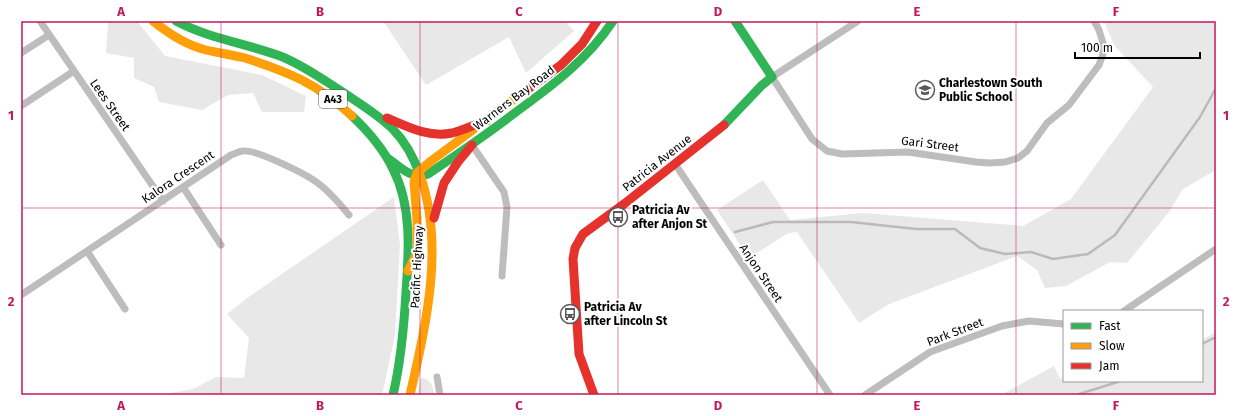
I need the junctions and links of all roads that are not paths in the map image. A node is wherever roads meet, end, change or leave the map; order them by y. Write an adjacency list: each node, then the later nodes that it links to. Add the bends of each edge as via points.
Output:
1 (40, 21): 9 (street, Lees Street)
2 (153, 21): 17 (main road, Pacific Highway / A43, via 182,41 201,49 244,58 294,76 325,93 368,131)
3 (176, 21): 14 (main road, Pacific Highway / A43, via 206,36 266,51 293,62 316,73)
4 (597, 21): 15 (main road, Warners Bay Road, via 582,44 561,65)
5 (613, 21): 16 (main road, Warners Bay Road, via 598,44 575,67)
6 (735, 21): 12 (main road, Gari Street)
7 (858, 21): 12 (street, Patricia Avenue)
8 (1094, 21): 12 (street, Gari Street, via 1103,43 1103,54 1096,69 1069,105 1047,123 1027,151 1018,158 1005,162 976,162 908,152 842,154 827,151 810,136)
9 (48, 35): 10 (street); 11 (street, Lees Street)
10 (21, 53)
11 (74, 71): 13 (street); 21 (street, Lees Street)
12 (772, 77): 18 (main road, Patricia Avenue, via 721,128)
13 (21, 106)
14 (380, 115): 15 (main road, via 420,132 437,134 450,133); 19 (main road, Pacific Highway / A43, via 405,142)
15 (487, 121): 19 (main road, Warners Bay Road, via 430,161)
16 (472, 145): 19 (main road, Warners Bay Road); 23 (main road, via 444,183); 28 (street, via 501,187 506,200)
17 (388, 158): 19 (main road); 27 (main road, Pacific Highway / A43, via 404,195 408,229)
18 (675, 164): 33 (main road, Patricia Avenue, via 591,226 575,248 573,259 579,354); 40 (street, Anjon Street)
19 (420, 175): 23 (main road, Pacific Highway / A43, via 428,198); 27 (main road, via 414,187 417,254)
20 (183, 187): 21 (street, Kalora Crescent); 22 (street, Kalora Crescent, via 231,155 243,150 282,164 319,184); 24 (street)
21 (163, 201): 26 (street, Kalora Crescent)
22 (349, 215)
23 (432, 226): 36 (main road, Pacific Highway / A43, via 425,330)
24 (221, 245)
25 (1216, 249): 31 (street)
26 (87, 250): 29 (street, Kalora Crescent); 30 (street)
27 (408, 272): 35 (main road, Pacific Highway / A43, via 404,330)
28 (502, 276)
29 (21, 295)
30 (125, 309)
31 (1125, 310)
32 (1063, 324): 41 (street, Park Street, via 1028,321 1002,326 930,352)
33 (586, 376): 38 (main road, Patricia Avenue); 39 (main road, Patricia Avenue)
34 (437, 377): 37 (street)
35 (393, 395)
36 (410, 395)
37 (440, 395)
38 (594, 395)
39 (601, 395)
40 (830, 395)
41 (865, 395)

